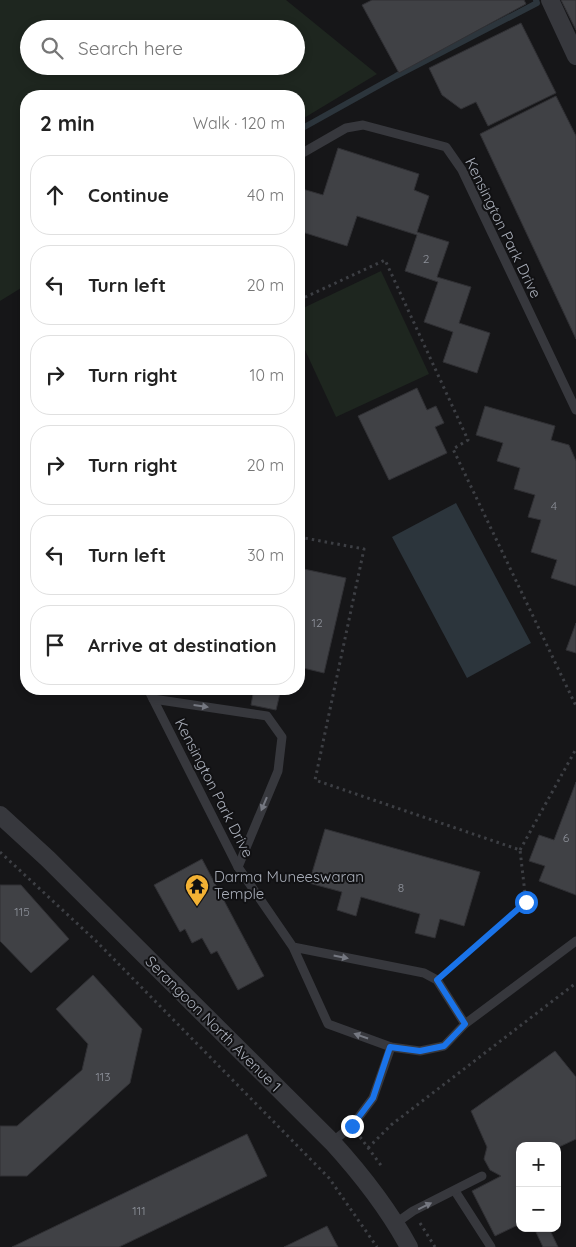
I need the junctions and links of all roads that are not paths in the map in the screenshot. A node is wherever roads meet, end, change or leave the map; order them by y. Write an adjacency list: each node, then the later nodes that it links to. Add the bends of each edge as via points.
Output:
1 (550, 0): 2 (street)
2 (576, 56)
3 (305, 152): 4 (lane, Kensington Park Drive, via 346,128 364,125 446,147 462,170)
4 (576, 410)
5 (151, 695): 6 (lane, Kensington Park Drive)
6 (153, 699): 8 (lane, Kensington Park Drive); 8 (lane, one-way to 8, via 267,716 282,737 278,771)
7 (0, 815): 13 (street, Serangoon North Avenue 1)
8 (238, 867): 10 (lane, Kensington Park Drive)
9 (576, 941): 11 (lane, Kensington Park Drive)
10 (293, 947): 11 (lane, one-way to 11, via 424,973 437,980); 12 (lane, Kensington Park Drive, one-way to 10, via 328,1024)
11 (465, 1024): 12 (lane, Kensington Park Drive, via 444,1046 420,1051)
12 (390, 1047): 13 (lane, via 373,1098 352,1126)
13 (332, 1142): 16 (street, Serangoon North Avenue 1)
14 (482, 1176): 15 (lane)
15 (456, 1190): 16 (lane, one-way to 15); 18 (lane)
16 (396, 1223): 17 (street, Serangoon North Avenue 1)
17 (409, 1247)
18 (491, 1247)

